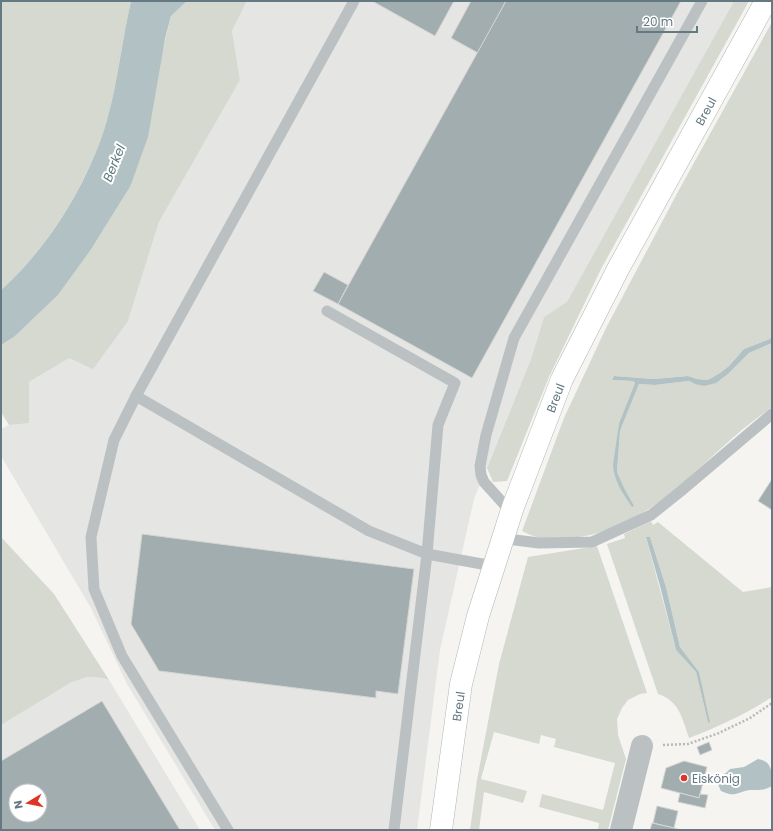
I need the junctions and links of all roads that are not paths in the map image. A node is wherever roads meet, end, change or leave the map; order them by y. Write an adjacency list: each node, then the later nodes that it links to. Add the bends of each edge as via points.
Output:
1 (354, 1): 5 (lane)
2 (702, 1): 7 (lane, via 514,338 486,435 480,466 484,482)
3 (766, 1): 7 (main road, Breul, via 618,269 562,379)
4 (327, 311): 9 (lane, via 455,383 438,425)
5 (136, 396): 9 (lane, via 369,531); 12 (lane, via 114,440 91,536 94,589 122,656)
6 (772, 414): 8 (lane, via 651,515 592,542 539,543)
7 (511, 512): 8 (main road, Breul)
8 (503, 537): 10 (main road, Breul)
9 (427, 554): 10 (lane); 13 (lane)
10 (493, 566): 14 (main road, Breul, via 461,684)
11 (642, 746): 15 (street)
12 (228, 830)
13 (394, 830)
14 (440, 830)
15 (621, 830)

